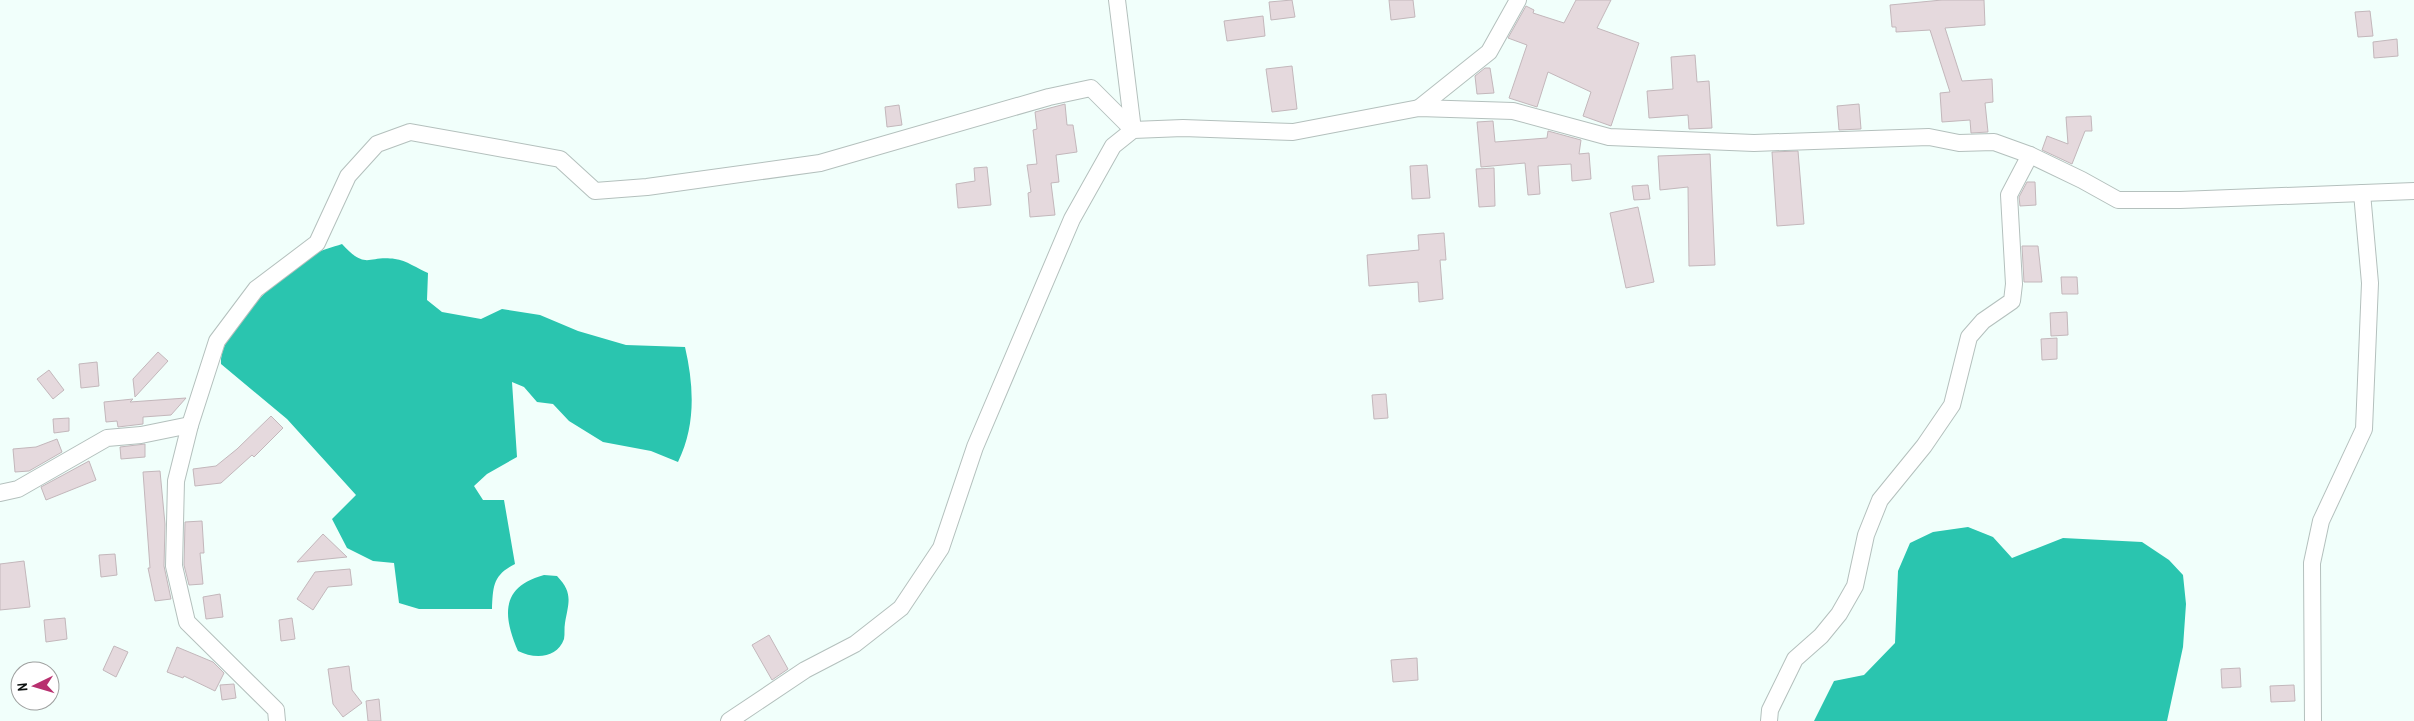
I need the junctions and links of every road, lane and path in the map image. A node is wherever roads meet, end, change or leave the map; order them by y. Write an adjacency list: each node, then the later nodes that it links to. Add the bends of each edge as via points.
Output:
1 (1116, 0): 4 (street)
2 (1518, 0): 3 (street, via 1489,52)
3 (1419, 108): 4 (street, via 1293,132 1183,128); 5 (street, via 1513,111 1608,137 1754,144 1929,137 1960,143 1994,142)
4 (1133, 130): 8 (street, via 1091,88 1049,97 820,163 648,188 595,191 560,159 410,132 377,144 348,176 316,244 256,289 222,333); 11 (street, via 1113,146 1072,219 975,447 940,548 901,608 855,644 805,670)
5 (2030, 154): 7 (street, via 2118,200); 12 (street, via 2009,195 2012,301 1983,320 1969,337 1952,405 1880,500 1866,534 1855,586 1840,614 1795,659 1770,710)
6 (2414, 191): 7 (street)
7 (2362, 193): 13 (street, via 2370,283 2364,429 2321,521 2312,563)
8 (190, 425): 9 (street, via 107,438 18,489); 10 (street, via 176,481 174,566 187,622 276,710)
9 (0, 493)
10 (277, 721)
11 (729, 721)
12 (1769, 721)
13 (2313, 721)

